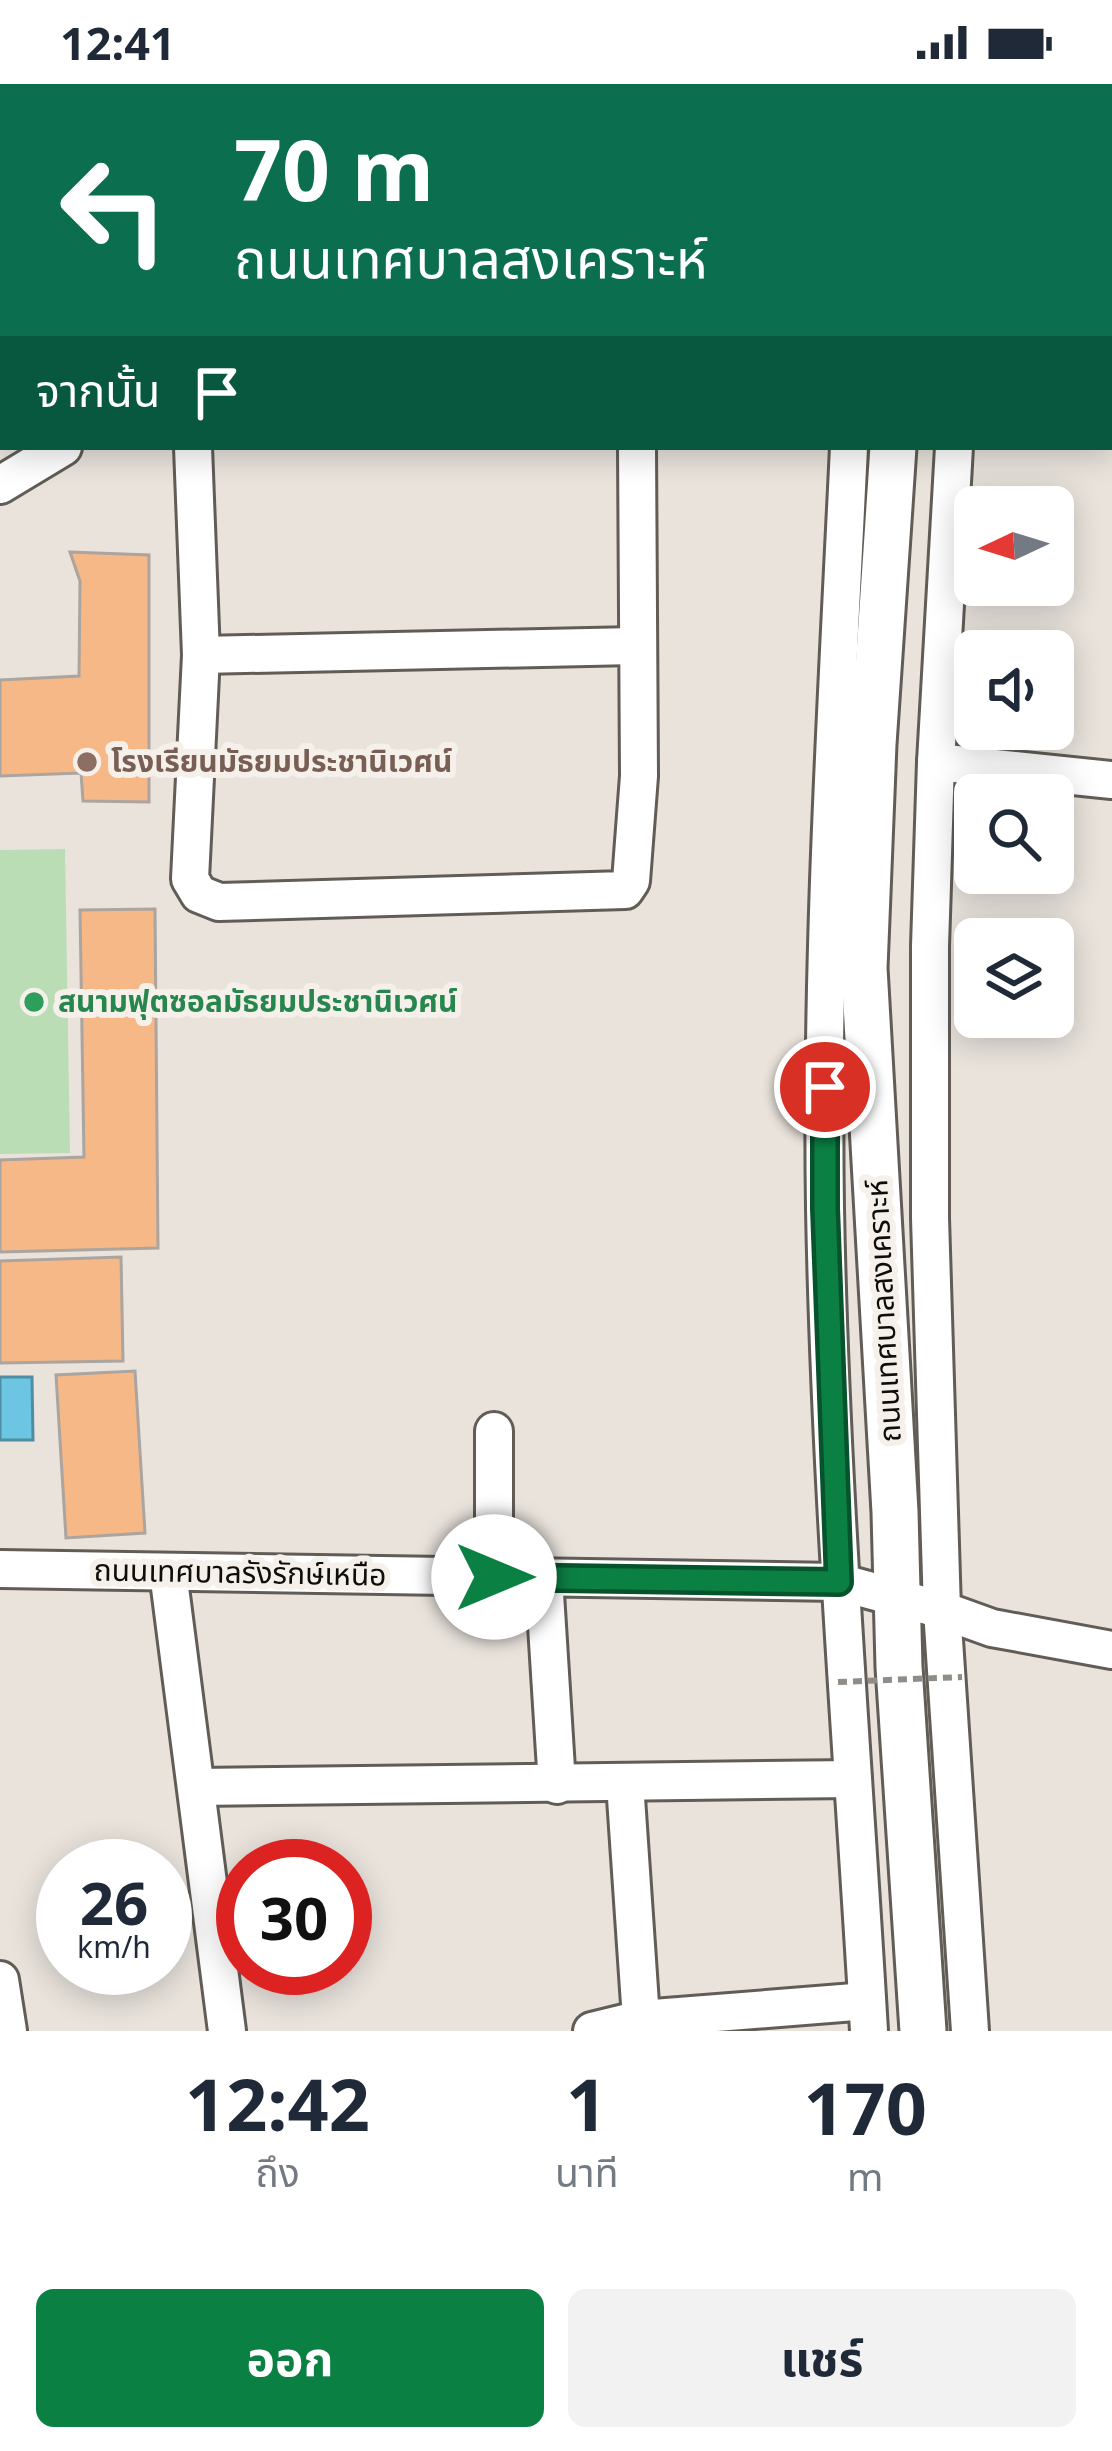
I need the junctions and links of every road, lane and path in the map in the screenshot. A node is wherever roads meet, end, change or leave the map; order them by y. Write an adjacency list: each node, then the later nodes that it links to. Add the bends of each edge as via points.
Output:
1 (58, 450): 7 (street)
2 (194, 450): 9 (street)
3 (637, 450): 8 (street)
4 (849, 450): 17 (street, ถนนเทศบาลสงเคราะห์, via 826,966 825,1208)
5 (893, 450): 18 (street, ถนนเทศบาลสงเคราะห์, via 864,968)
6 (954, 450): 10 (street, ถนนเทศบาลสงเคราะห์)
7 (0, 485)
8 (635, 646): 9 (street); 9 (street, via 639,776 625,890 219,902 199,894 190,879)
9 (201, 655)
10 (936, 762): 11 (street); 19 (street, ถนนเทศบาลสงเคราะห์, via 931,1218)
11 (1112, 780)
12 (494, 1431): 15 (street)
13 (0, 1569): 14 (street, ถนนเทศบาลรังรักษ์เหนือ)
14 (168, 1572): 15 (street, ถนนเทศบาลรังรักษ์เหนือ); 26 (street)
15 (494, 1577): 16 (street, ถนนเทศบาลรังรักษ์เหนือ)
16 (544, 1578): 17 (street, ถนนเทศบาลรังรักษ์เหนือ); 25 (street)
17 (839, 1582): 18 (street, ถนนเทศบาลรังรักษ์เหนือ); 23 (street, ถนนเทศบาลสงเคราะห์)
18 (898, 1598): 19 (street, ถนนเทศบาลรังรักษ์เหนือ); 33 (street, ถนนเทศบาลสงเคราะห์)
19 (942, 1610): 20 (street, ถนนเทศบาลรังรักษ์เหนือ); 34 (street, ถนนเทศบาลสงเคราะห์)
20 (1112, 1651)
21 (962, 1677): 22 (path, bridge)
22 (838, 1682)
23 (853, 1779): 24 (street); 28 (street, ถนนเทศบาลสงเคราะห์)
24 (625, 1783): 25 (street); 29 (street)
25 (557, 1785): 26 (street)
26 (196, 1787): 31 (street)
27 (0, 1980): 30 (street)
28 (868, 2016): 29 (street)
29 (641, 2019): 32 (street)
30 (8, 2031)
31 (227, 2031)
32 (592, 2031)
33 (923, 2031)
34 (970, 2031)

